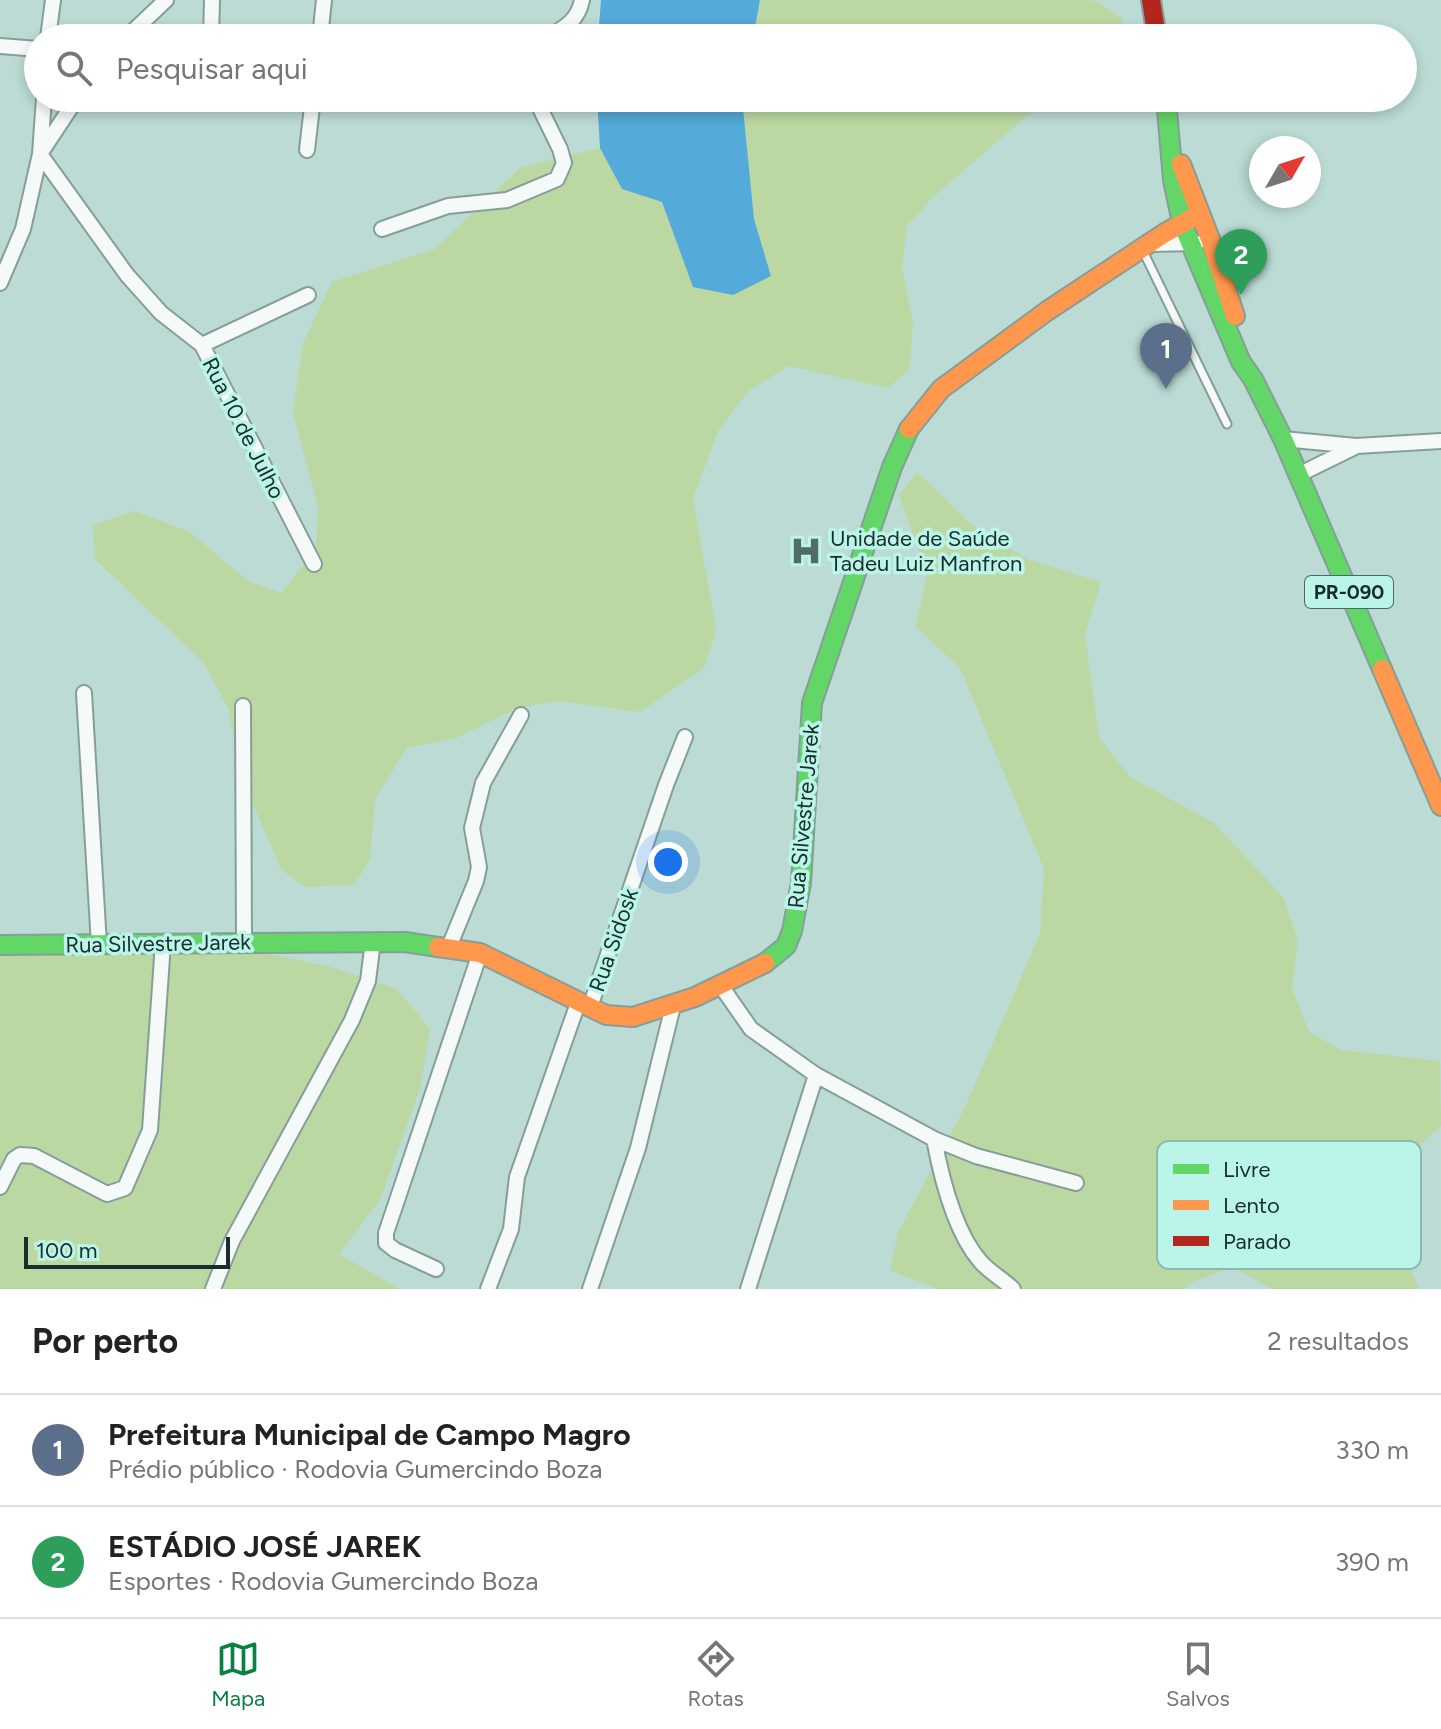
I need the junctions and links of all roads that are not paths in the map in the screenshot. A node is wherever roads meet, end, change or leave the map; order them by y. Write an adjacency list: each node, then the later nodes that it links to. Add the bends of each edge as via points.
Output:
1 (53, 0): 7 (street)
2 (166, 0): 8 (street)
3 (212, 0): 9 (street)
4 (324, 0): 10 (street)
5 (582, 0): 11 (street)
6 (1151, 0): 12 (street)
7 (50, 24)
8 (141, 24)
9 (211, 24)
10 (321, 24)
11 (571, 24)
12 (1155, 24)
13 (0, 46): 14 (street)
14 (24, 48)
15 (43, 112): 22 (street)
16 (68, 112): 22 (street)
17 (311, 112): 21 (street)
18 (542, 112): 25 (street, via 564,163 557,179 507,200 448,206)
19 (1168, 112): 20 (street, PR-090)
20 (1172, 140): 23 (street, PR-090); 24 (street, PR-090)
21 (307, 150)
22 (40, 154): 29 (street, via 23,229); 31 (street, Rua 10 de Julho, via 127,275 161,313)
23 (1201, 214): 24 (street, Rua Silvestre Jarek); 26 (street, PR-090)
24 (1182, 223): 27 (street, PR-090); 28 (street, Rua Silvestre Jarek)
25 (382, 229)
26 (1210, 239): 27 (street); 32 (street, PR-090)
27 (1189, 245): 28 (street); 32 (street, PR-090, via 1236,353)
28 (1146, 246): 33 (lane); 51 (street, Rua Silvestre Jarek, via 941,389 910,428 812,703 801,883 792,931 771,960)
29 (0, 283)
30 (308, 295): 31 (street)
31 (202, 345): 38 (street, Rua 10 de Julho)
32 (1253, 379): 34 (street, PR-090)
33 (1227, 424)
34 (1283, 439): 36 (street); 37 (street, PR-090)
35 (1441, 441): 36 (street)
36 (1356, 446): 37 (street)
37 (1298, 475): 43 (street, PR-090)
38 (314, 564)
39 (84, 693): 48 (street)
40 (243, 706): 44 (street)
41 (521, 715): 49 (street, via 483,783 472,828 479,867)
42 (685, 737): 52 (street, Rua Sidosk)
43 (1441, 806)
44 (244, 941): 45 (street, Rua Silvestre Jarek); 46 (street, Rua Silvestre Jarek)
45 (373, 941): 49 (street, Rua Silvestre Jarek); 59 (street, via 368,981 352,1020 232,1241)
46 (163, 943): 48 (street, Rua Silvestre Jarek); 57 (street, via 150,1130 125,1188 107,1194 26,1155 14,1159)
47 (0, 945): 48 (street, Rua Silvestre Jarek)
48 (99, 945)
49 (449, 947): 50 (street, Rua Silvestre Jarek)
50 (480, 953): 52 (street, Rua Silvestre Jarek); 58 (street, via 386,1233 386,1243 395,1250)
51 (721, 986): 53 (street, Rua Silvestre Jarek); 54 (street, via 751,1029)
52 (584, 1005): 53 (street, Rua Silvestre Jarek, via 606,1015 633,1017); 60 (street, Rua Sidosk, via 517,1177 511,1229)
53 (673, 1006): 61 (street, via 638,1148)
54 (816, 1075): 55 (street); 62 (street)
55 (934, 1139): 56 (street); 63 (street, via 942,1180 969,1245)
56 (1076, 1183)
57 (0, 1187)
58 (436, 1269)
59 (213, 1289)
60 (488, 1289)
61 (590, 1289)
62 (748, 1289)
63 (1013, 1289)

